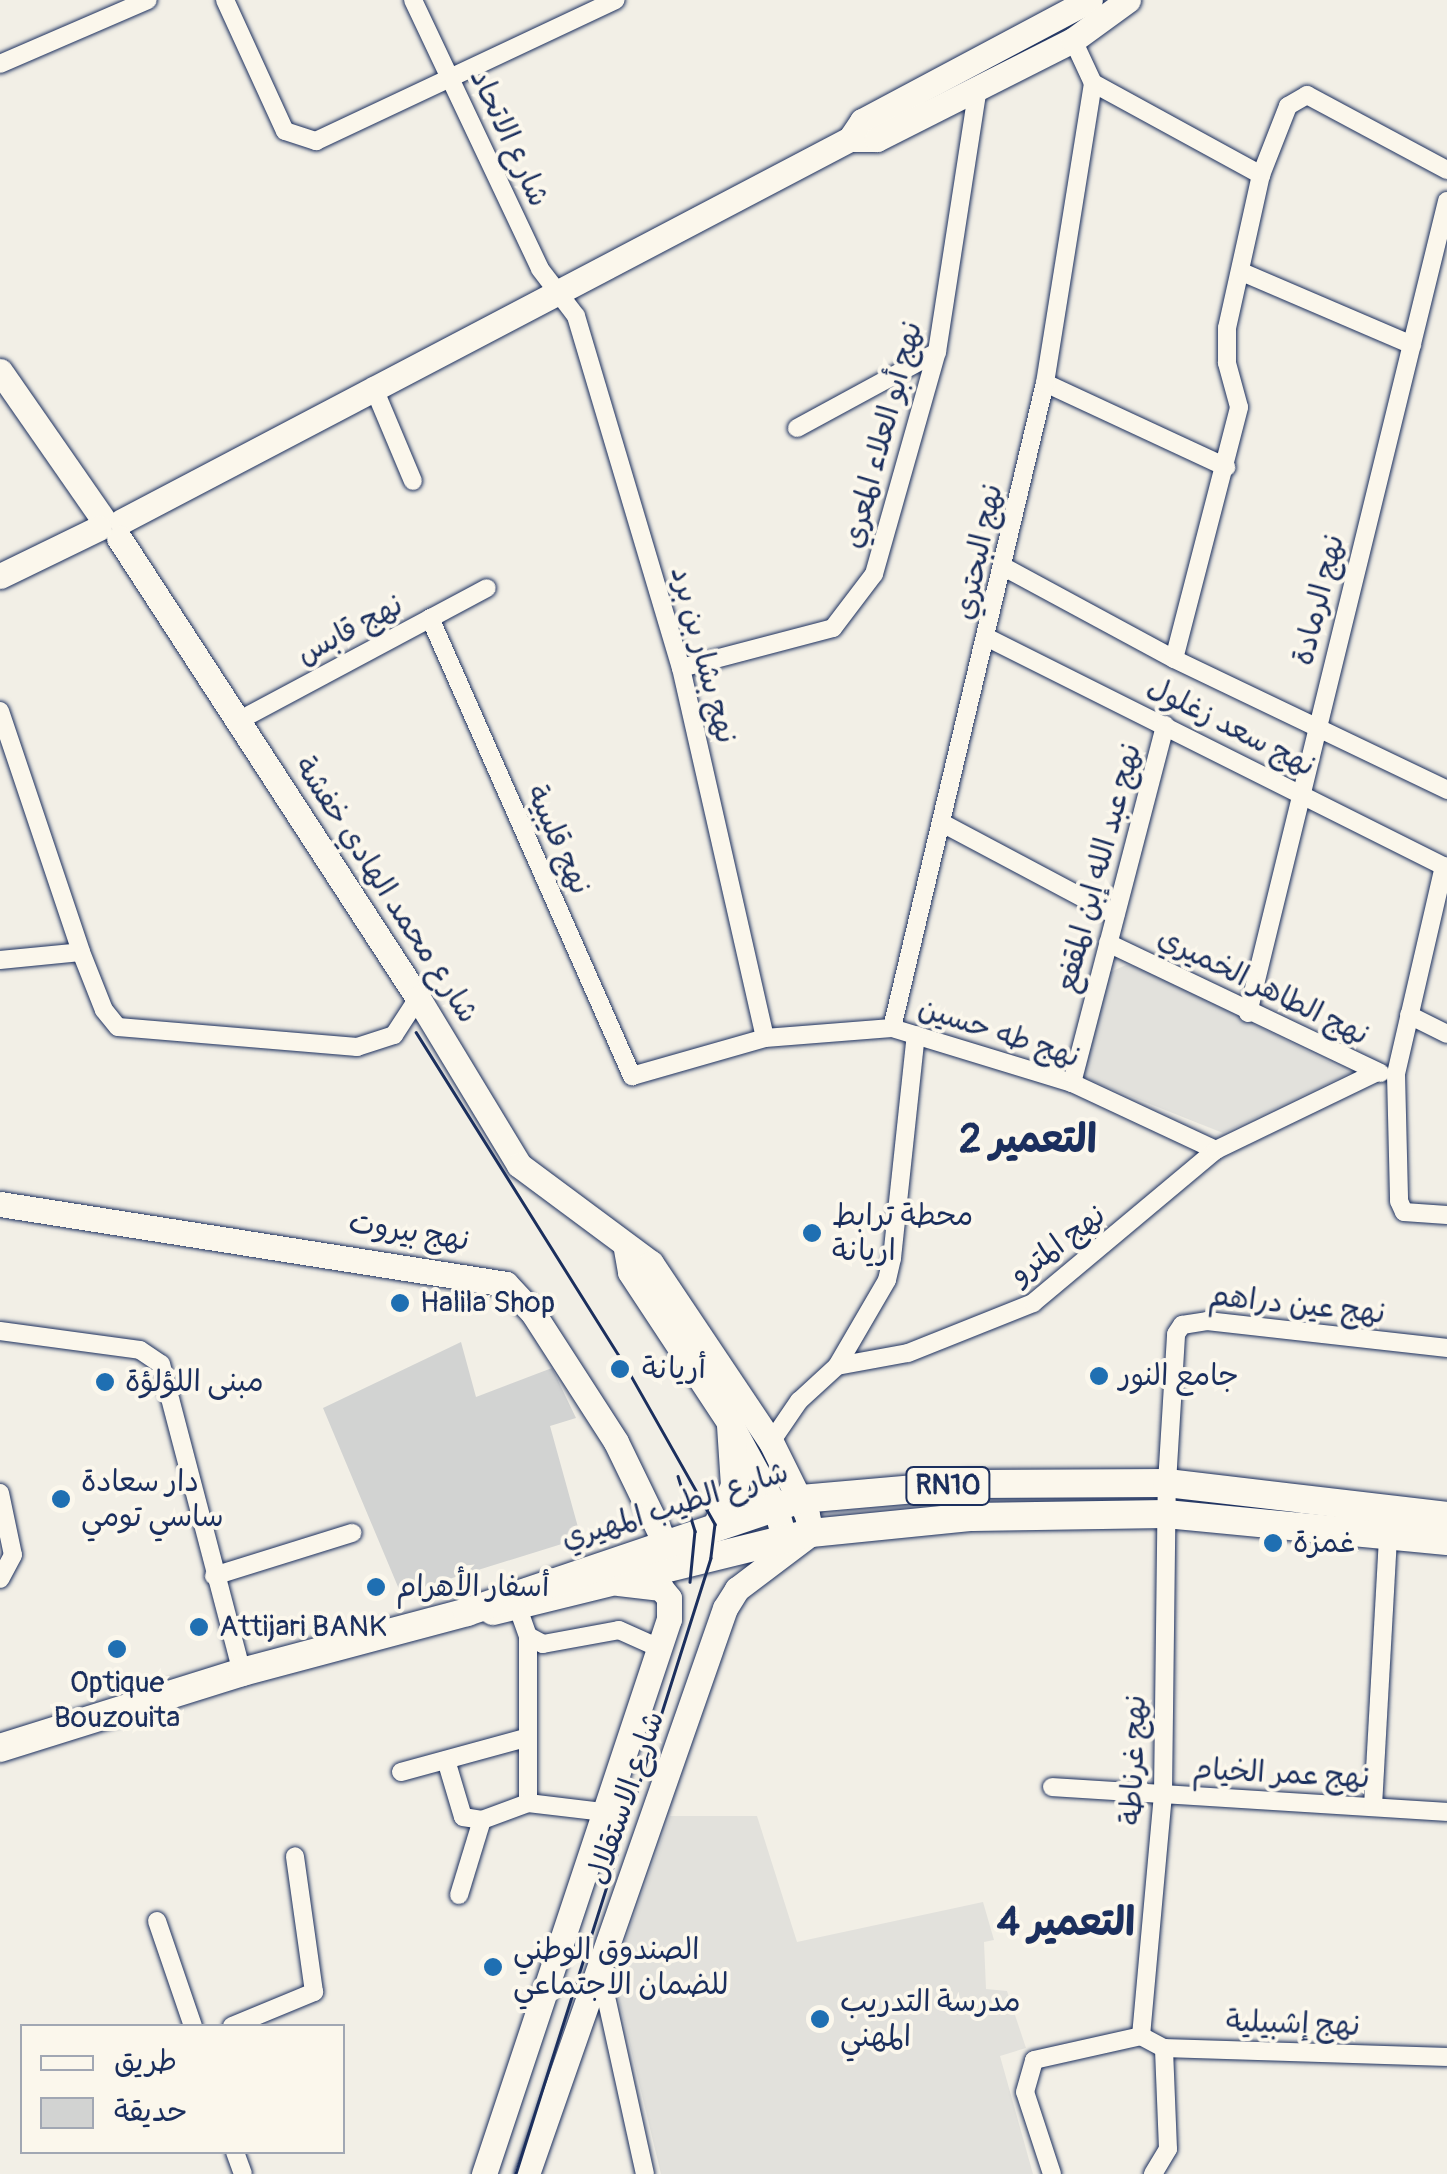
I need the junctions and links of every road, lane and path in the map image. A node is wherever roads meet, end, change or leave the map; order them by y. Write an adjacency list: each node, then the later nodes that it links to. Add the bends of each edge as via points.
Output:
1 (148, 0): 8 (street)
2 (225, 0): 9 (street, via 284,131 316,141)
3 (413, 0): 9 (street, شارع الاتحاد)
4 (1090, 0): 12 (street, via 862,121)
5 (1128, 0): 7 (street)
6 (609, 1): 9 (street)
7 (1073, 40): 10 (street); 11 (street)
8 (0, 64)
9 (450, 77): 18 (street, شارع الاتحاد, via 540,269)
10 (1093, 83): 14 (street); 22 (street, نهج البحتري)
11 (978, 88): 12 (street, via 877,139); 20 (street, نهج أبو العلاء المعري)
12 (850, 139): 18 (street)
13 (1447, 170): 14 (street, via 1307,95 1288,106)
14 (1261, 176): 16 (street)
15 (1447, 201): 17 (street, نهج الرمادة)
16 (1242, 272): 19 (street); 25 (street, via 1225,345 1240,407)
17 (1441, 272): 19 (street, نهج الرمادة)
18 (564, 294): 23 (street); 34 (street, نهج بشار بن برد)
19 (1412, 345): 38 (street, نهج الرمادة)
20 (938, 352): 24 (street); 34 (street, نهج أبو العلاء المعري, via 862,597 833,628 818,634)
21 (0, 370): 27 (street, شارع محمد الهادي خفشة)
22 (1045, 383): 25 (street); 28 (street, نهج البحتري)
23 (372, 386): 26 (street); 27 (street)
24 (796, 428)
25 (1226, 467): 33 (street)
26 (412, 482)
27 (111, 527): 29 (street); 36 (street, شارع محمد الهادي خفشة)
28 (1004, 567): 32 (street, نهج البحتري); 33 (street, نهج سعد زغلول)
29 (0, 576)
30 (487, 588): 31 (street, نهج قابس)
31 (430, 618): 36 (street, نهج قابس); 55 (street, نهج قليبية, via 620,1063)
32 (988, 638): 37 (street, نهج سعد زغلول); 41 (street, نهج البحتري)
33 (1174, 659): 38 (street, نهج سعد زغلول)
34 (681, 668): 53 (street, نهج بشار بن برد)
35 (0, 710): 45 (street)
36 (238, 720): 47 (street, شارع محمد الهادي خفشة)
37 (1165, 725): 40 (street, نهج سعد زغلول); 43 (street, نهج عبد الله إبن المقفع)
38 (1317, 725): 39 (street, نهج سعد زغلول); 40 (street, نهج الرمادة)
39 (1447, 790)
40 (1303, 798): 42 (street, نهج سعد زغلول, via 1324,802); 48 (street, نهج الرمادة)
41 (942, 823): 43 (street); 50 (street, نهج البحتري)
42 (1446, 867): 49 (street)
43 (1115, 915): 44 (street, نهج عبد الله إبن المقفع)
44 (1108, 943): 48 (street, نهج الطاهر الخميري); 56 (street, نهج عبد الله إبن المقفع)
45 (81, 952): 46 (street); 47 (street, via 110,1019 130,1032 358,1047 394,1035)
46 (0, 960)
47 (418, 998): 60 (street, شارع محمد الهادي خفشة, via 519,1165)
48 (1248, 1013): 54 (street, نهج الطاهر الخميري)
49 (1409, 1015): 51 (street); 54 (street)
50 (892, 1028): 52 (street, نهج طه حسين); 53 (street, نهج طه حسين)
51 (1447, 1034)
52 (916, 1035): 56 (street, نهج طه حسين); 63 (street, via 890,1269)
53 (765, 1038): 55 (street, نهج طه حسين)
54 (1387, 1073): 57 (street, نهج المترو); 59 (street, via 1399,1201 1404,1212)
55 (640, 1078)
56 (1072, 1083): 57 (street, نهج طه حسين)
57 (1216, 1150): 63 (street, نهج المترو, via 1033,1302 908,1353)
58 (0, 1204): 75 (street, نهج بيروت, via 506,1284 616,1442)
59 (1447, 1215)
60 (626, 1248): 64 (street, شارع محمد الهادي خفشة, via 630,1272); 65 (street, شارع محمد الهادي خفشة, via 651,1263)
61 (0, 1331): 77 (street, via 140,1350 161,1364)
62 (1447, 1348): 66 (street, نهج عين دراهم, via 1206,1322 1182,1325 1176,1334)
63 (836, 1366): 65 (street, via 799,1401)
64 (731, 1425): 68 (street, شارع محمد الهادي خفشة); 71 (main road, via 735,1486 731,1508)
65 (771, 1442): 68 (street, شارع محمد الهادي خفشة)
66 (1167, 1483): 68 (main road, شارع الطيب المهيري / RN10, via 972,1484); 69 (street, نهج غرناطة); 70 (main road, شارع الطيب المهيري / RN10)
67 (0, 1493): 78 (street, via 13,1554)
68 (788, 1502): 71 (main road, شارع الطيب المهيري / RN10); 74 (street, شارع محمد الهادي خفشة)
69 (1166, 1514): 73 (main road, شارع الطيب المهيري / RN10); 74 (main road, شارع الطيب المهيري / RN10, via 972,1516); 88 (street, نهج غرناطة)
70 (1447, 1516)
71 (718, 1524): 75 (main road, شارع الطيب المهيري / RN10)
72 (352, 1533): 77 (street)
73 (1388, 1534): 76 (main road, شارع الطيب المهيري / RN10); 90 (street)
74 (798, 1536): 79 (main road, شارع الطيب المهيري / RN10); 97 (street, شارع الاستقلال, via 724,1608)
75 (664, 1541): 80 (main road, شارع الطيب المهيري / RN10)
76 (1447, 1541)
77 (214, 1576): 82 (street)
78 (0, 1578)
79 (613, 1582): 80 (main road, شارع الطيب المهيري / RN10); 81 (street, شارع الاستقلال, via 666,1592 669,1619)
80 (519, 1612): 81 (street, via 559,1644 619,1630); 82 (main road, شارع الطيب المهيري / RN10, via 467,1612); 83 (street)
81 (659, 1648): 91 (street, شارع الاستقلال)
82 (242, 1672): 84 (main road, شارع الطيب المهيري / RN10)
83 (524, 1738): 85 (street); 89 (street)
84 (0, 1748)
85 (446, 1760): 86 (street); 93 (street, via 458,1812)
86 (401, 1772)
87 (1052, 1786): 88 (street, نهج عمر الخيام)
88 (1163, 1794): 90 (street, نهج عمر الخيام); 100 (street, نهج غرناطة)
89 (528, 1803): 91 (street); 93 (street)
90 (1373, 1806): 92 (street, نهج عمر الخيام)
91 (604, 1812): 103 (street, شارع الاستقلال)
92 (1447, 1812)
93 (482, 1820): 95 (street)
94 (295, 1856): 99 (street, via 314,1992)
95 (459, 1896)
96 (158, 1921): 98 (street)
97 (600, 1974): 104 (street, شارع الاستقلال); 105 (street)
98 (192, 2024)
99 (237, 2024)
100 (1141, 2036): 101 (street, نهج إشبيلية); 106 (street, via 1034,2060 1025,2092)
101 (1164, 2048): 102 (street, نهج إشبيلية); 107 (street, via 1168,2149)
102 (1447, 2058)
103 (484, 2174)
104 (527, 2174)
105 (645, 2174)
106 (1052, 2174)
107 (1154, 2174)

